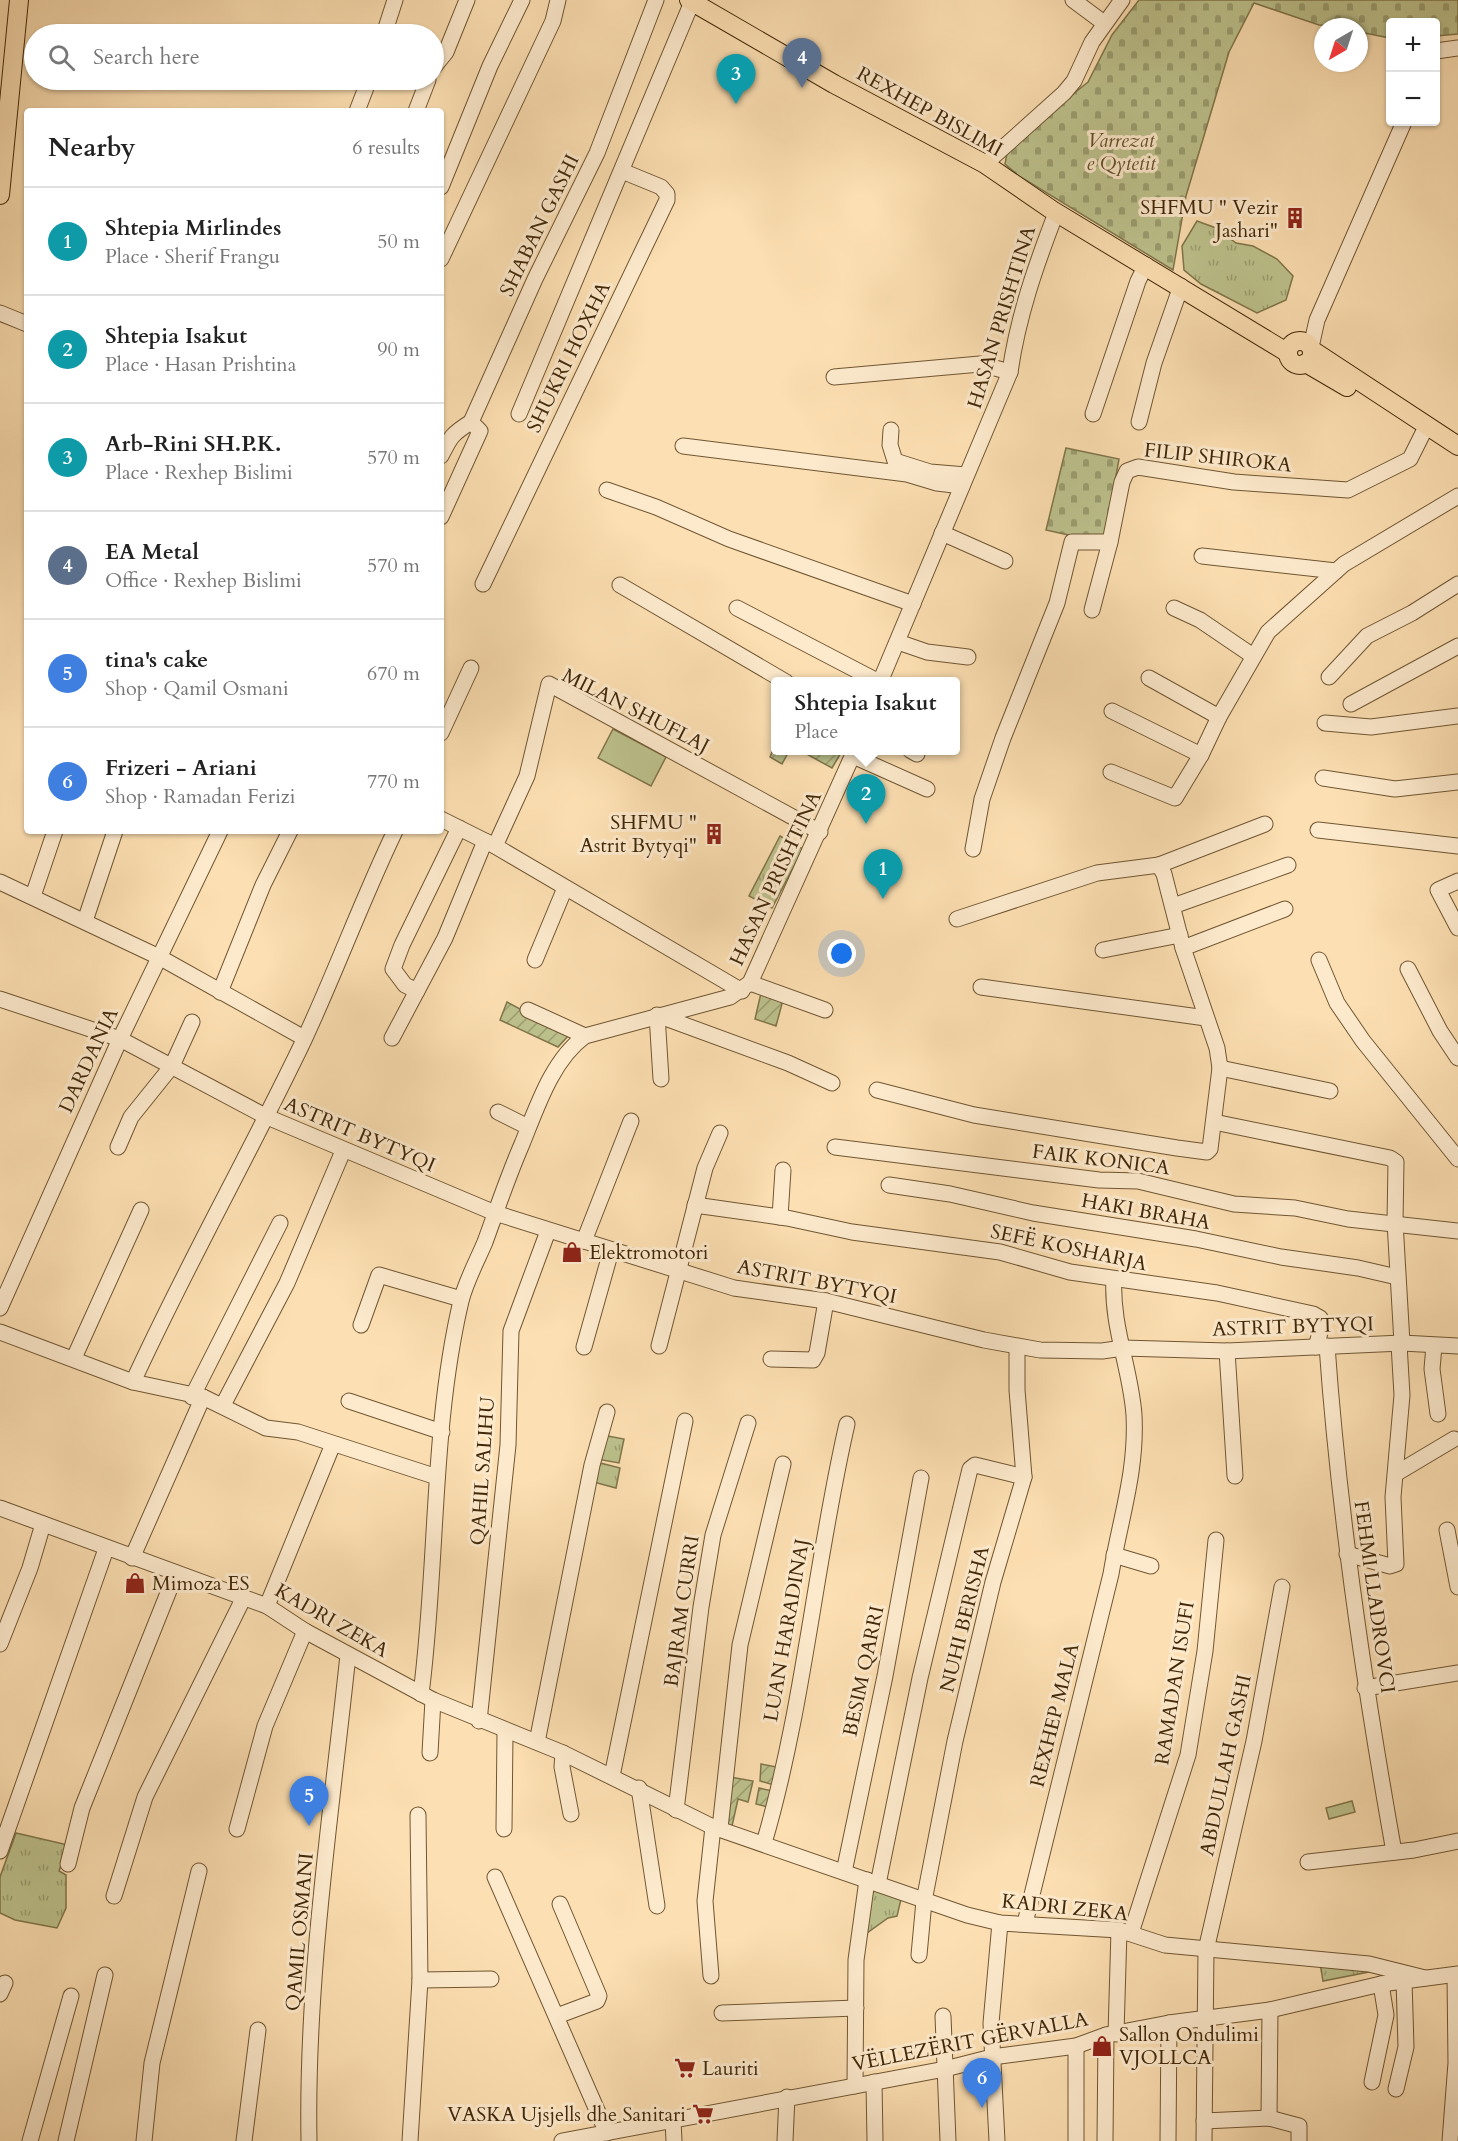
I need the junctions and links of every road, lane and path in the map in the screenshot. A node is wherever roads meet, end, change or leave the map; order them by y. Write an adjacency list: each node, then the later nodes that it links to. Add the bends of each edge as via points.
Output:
1 (19, 0): 21 (main road)
2 (395, 0): 11 (street)
3 (467, 0): 14 (street)
4 (522, 0): 23 (street, via 489,66)
5 (558, 0): 26 (street, via 553,21)
6 (656, 0): 36 (street, SHABAN GASHI, via 597,153)
7 (1073, 0): 10 (street)
8 (1122, 0): 10 (street)
9 (690, 1): 20 (main road, REXHEP BISLIMI, via 834,84); 22 (street, SHUKRI HOXHA)
10 (1104, 23): 20 (street, via 1064,93)
11 (387, 24)
12 (1458, 48): 13 (street)
13 (1440, 50)
14 (444, 54)
15 (365, 90): 17 (street)
16 (424, 90): 18 (street)
17 (358, 108)
18 (417, 108)
19 (1402, 126): 31 (street)
20 (985, 164): 25 (main road, REXHEP BISLIMI)
21 (2, 166): 24 (main road)
22 (622, 171): 34 (street, SHUKRI HOXHA); 52 (street, SHUKRI HOXHA, via 661,187 667,200)
23 (444, 179)
24 (0, 195)
25 (1056, 213): 27 (main road, REXHEP BISLIMI); 32 (street, HASAN PRISHTINA, via 1016,330)
26 (444, 253)
27 (1146, 265): 28 (main road, REXHEP BISLIMI); 35 (street)
28 (1185, 288): 31 (main road, REXHEP BISLIMI); 37 (street, via 1154,363)
29 (0, 313): 30 (street)
30 (24, 323)
31 (1302, 349): 38 (main road, REXHEP BISLIMI)
32 (1010, 372): 33 (street, via 980,364); 43 (street, HASAN PRISHTINA)
33 (834, 377)
34 (519, 414)
35 (1093, 414)
36 (471, 422): 42 (street, SHABAN GASHI, via 451,436); 46 (street, via 480,431)
37 (1139, 422)
38 (1426, 427): 41 (main road, REXHEP BISLIMI); 48 (street, FILIP SHIROKA, via 1410,459 1348,490 1234,482 1138,467 1127,471)
39 (891, 430): 43 (street, via 895,461)
40 (683, 446): 43 (street, via 907,474 937,483)
41 (1458, 446)
42 (444, 450)
43 (964, 480): 47 (street, HASAN PRISHTINA)
44 (607, 490): 55 (street, via 729,539)
45 (1458, 496): 51 (street, via 1390,534)
46 (444, 511)
47 (942, 533): 50 (street); 55 (street, HASAN PRISHTINA)
48 (1110, 542): 58 (street); 94 (street, via 1072,542 1057,603 982,799)
49 (1202, 556): 51 (street)
50 (1005, 561)
51 (1336, 572): 61 (street, via 1268,632)
52 (483, 584)
53 (1458, 584): 67 (street, via 1367,636)
54 (620, 585): 64 (street)
55 (913, 604): 59 (street, HASAN PRISHTINA)
56 (737, 608): 65 (street)
57 (1174, 608): 61 (street, via 1200,620)
58 (1092, 610)
59 (898, 642): 62 (street); 66 (street, HASAN PRISHTINA)
60 (1458, 646): 69 (street)
61 (1253, 656): 72 (street)
62 (968, 657)
63 (471, 668): 74 (street)
64 (779, 677)
65 (872, 677)
66 (882, 677)
67 (1329, 677)
68 (1149, 678): 72 (street)
69 (1351, 704)
70 (1112, 711): 77 (street)
71 (1458, 716): 73 (street, via 1371,727)
72 (1219, 717): 77 (street)
73 (1325, 723)
74 (444, 727)
75 (853, 755): 86 (street, HASAN PRISHTINA)
76 (858, 755): 81 (street, HASAN PRISHTINA)
77 (1201, 756): 78 (street, via 1175,798)
78 (1111, 772)
79 (1323, 778): 80 (street, via 1395,789)
80 (1458, 782)
81 (927, 789)
82 (444, 820): 84 (street)
83 (1265, 824): 95 (street)
84 (459, 828): 92 (street); 115 (street, via 393,969 405,985)
85 (1318, 830): 93 (street)
86 (820, 832): 92 (street, MILAN SHUFLAJ, via 549,684 527,776); 112 (street, HASAN PRISHTINA)
87 (54, 834): 100 (street)
88 (114, 834): 104 (street)
89 (219, 834): 108 (street, DARDANIA)
90 (288, 834): 114 (street, via 263,885)
91 (395, 834): 123 (street, via 361,902)
92 (490, 844): 99 (street); 115 (street)
93 (1458, 846)
94 (973, 849)
95 (1159, 865): 101 (street); 103 (street, via 1097,873)
96 (1288, 865): 101 (street)
97 (1458, 880): 105 (street, via 1438,890)
98 (0, 882): 100 (street)
99 (565, 888): 109 (street); 112 (street)
100 (33, 896): 104 (street)
101 (1173, 906): 106 (street)
102 (1286, 909): 106 (street)
103 (957, 919)
104 (85, 921): 108 (street)
105 (1458, 928)
106 (1181, 942): 107 (street); 120 (street)
107 (1103, 950)
108 (159, 957): 114 (street); 125 (street, DARDANIA)
109 (535, 960)
110 (1319, 960): 142 (street, via 1343,1013)
111 (1408, 969): 126 (street)
112 (746, 987): 118 (street, HASAN PRISHTINA); 119 (street, HASAN PRISHTINA, via 730,997)
113 (981, 987): 120 (street)
114 (220, 992): 123 (street)
115 (417, 992): 124 (street)
116 (0, 999): 125 (street, ASTRIT BYTYQI)
117 (528, 1010): 122 (street)
118 (825, 1010)
119 (657, 1015): 122 (street, HASAN PRISHTINA); 129 (street); 130 (street)
120 (1206, 1018): 128 (street)
121 (192, 1023): 127 (street)
122 (585, 1036): 137 (street, HASAN PRISHTINA, via 570,1046)
123 (304, 1038): 134 (street)
124 (392, 1038)
125 (120, 1039): 127 (street, ASTRIT BYTYQI); 160 (street, DARDANIA)
126 (1458, 1058)
127 (172, 1066): 134 (street, ASTRIT BYTYQI); 139 (street, via 131,1117)
128 (1220, 1068): 132 (street); 136 (street)
129 (661, 1078)
130 (832, 1083)
131 (876, 1090): 136 (street, via 974,1115 1207,1152)
132 (1330, 1091)
133 (498, 1112): 137 (street)
134 (265, 1116): 141 (street, ASTRIT BYTYQI); 174 (street)
135 (631, 1121): 153 (street)
136 (1214, 1122): 149 (street, via 1389,1158 1396,1162)
137 (528, 1127): 147 (street, HASAN PRISHTINA)
138 (720, 1133): 145 (street)
139 (118, 1147)
140 (835, 1147): 149 (street, FAIK KONICA, via 1099,1180 1137,1181 1234,1204)
141 (343, 1151): 147 (street, ASTRIT BYTYQI); 177 (street, via 287,1283)
142 (1458, 1159)
143 (783, 1170): 148 (street)
144 (889, 1185): 156 (street, HAKI BRAHA)
145 (695, 1205): 148 (street, SEFË KOSHARJA); 155 (street)
146 (141, 1210): 172 (street)
147 (495, 1212): 151 (street, ASTRIT BYTYQI); 158 (street, HASAN PRISHTINA)
148 (780, 1217): 157 (street, SEFË KOSHARJA, via 852,1232 1000,1252 1070,1272)
149 (1395, 1222): 152 (street, FAIK KONICA); 156 (street)
150 (280, 1223): 175 (street)
151 (548, 1231): 153 (street, ASTRIT BYTYQI); 212 (street, QAHIL SALIHU, via 511,1331 508,1445)
152 (1458, 1231)
153 (584, 1241): 154 (street, ASTRIT BYTYQI)
154 (611, 1251): 155 (street, ASTRIT BYTYQI); 168 (street)
155 (679, 1271): 159 (street, ASTRIT BYTYQI, via 734,1288); 164 (street)
156 (1397, 1277): 163 (street)
157 (1114, 1279): 165 (street, SEFË KOSHARJA, via 1217,1293 1313,1314 1320,1318); 170 (street, REXHEP MALA)
158 (461, 1299): 161 (street, via 379,1275); 183 (street, HASAN PRISHTINA)
159 (826, 1301): 169 (street, ASTRIT BYTYQI); 173 (street, via 813,1360)
160 (0, 1308)
161 (361, 1325)
162 (0, 1332): 172 (street)
163 (1400, 1343): 165 (street, ASTRIT BYTYQI); 166 (street, ASTRIT BYTYQI); 187 (street, via 1402,1395)
164 (659, 1346)
165 (1322, 1346): 171 (street, ASTRIT BYTYQI); 197 (street, FEHMI LLADROVCI)
166 (1434, 1346): 167 (street, ASTRIT BYTYQI); 179 (street, via 1432,1369)
167 (1458, 1346)
168 (584, 1347)
169 (1017, 1347): 170 (street, ASTRIT BYTYQI, via 1102,1351); 190 (street, NUHI BERISHA)
170 (1123, 1348): 171 (street, ASTRIT BYTYQI); 198 (street, REXHEP MALA, via 1134,1413 1135,1456)
171 (1227, 1351): 188 (street)
172 (74, 1358): 174 (street)
173 (771, 1359)
174 (133, 1382): 175 (street)
175 (197, 1397): 177 (street); 199 (street)
176 (349, 1401): 183 (street)
177 (223, 1405): 185 (street, via 266,1428 297,1432)
178 (607, 1412): 214 (street, via 592,1465)
179 (1438, 1414)
180 (685, 1421): 217 (street)
181 (748, 1423): 219 (street, BAJRAM CURRI, via 713,1535 700,1607)
182 (847, 1425): 226 (street, LUAN HARADINAJ, via 825,1523 787,1743)
183 (442, 1432): 189 (street, HASAN PRISHTINA)
184 (1454, 1439): 187 (street)
185 (333, 1444): 189 (street); 205 (street)
186 (783, 1464): 222 (street, via 740,1645)
187 (1397, 1473): 197 (street, via 1393,1497 1396,1564 1390,1566)
188 (1235, 1476)
189 (437, 1477): 211 (street, HASAN PRISHTINA)
190 (1024, 1477): 234 (street, via 975,1465 970,1469); 236 (street, NUHI BERISHA, via 955,1740)
191 (921, 1478): 232 (street, BESIM QARRI)
192 (0, 1508): 193 (street, KADRI ZEKA)
193 (43, 1524): 196 (street, KADRI ZEKA); 207 (street)
194 (1447, 1530): 203 (street)
195 (1216, 1540): 241 (street, RAMADAN ISUFI, via 1205,1651 1188,1755)
196 (106, 1549): 199 (street, KADRI ZEKA); 227 (street)
197 (1347, 1554): 210 (street, FEHMI LLADROVCI)
198 (1114, 1555): 200 (street); 240 (street, REXHEP MALA)
199 (132, 1558): 201 (street, KADRI ZEKA)
200 (1151, 1566)
201 (176, 1573): 204 (street, KADRI ZEKA); 230 (street, via 82,1808)
202 (1282, 1587): 242 (street, ABDULLAH GASHI, via 1254,1741)
203 (1458, 1587)
204 (244, 1597): 205 (street, KADRI ZEKA); 235 (street, via 146,1797)
205 (267, 1606): 206 (street, KADRI ZEKA)
206 (305, 1631): 208 (street, KADRI ZEKA); 223 (street, via 265,1726)
207 (0, 1644)
208 (348, 1655): 211 (street, KADRI ZEKA); 278 (street, QAMIL OSMANI, via 308,2068)
209 (1458, 1673): 210 (street)
210 (1365, 1688): 228 (street, FEHMI LLADROVCI)
211 (427, 1697): 212 (street, KADRI ZEKA); 216 (street, HASAN PRISHTINA)
212 (479, 1721): 213 (street, KADRI ZEKA)
213 (506, 1732): 214 (street, KADRI ZEKA); 224 (street)
214 (537, 1742): 215 (street, KADRI ZEKA)
215 (563, 1753): 217 (street, KADRI ZEKA); 220 (street)
216 (430, 1754)
217 (612, 1776): 218 (street, KADRI ZEKA)
218 (639, 1788): 219 (street, KADRI ZEKA); 238 (street)
219 (676, 1810): 222 (street, KADRI ZEKA)
220 (571, 1814)
221 (417, 1815): 249 (street)
222 (717, 1828): 226 (street, KADRI ZEKA); 246 (street, via 705,1901)
223 (237, 1829)
224 (504, 1829)
225 (1458, 1841): 228 (street)
226 (764, 1843): 232 (street, KADRI ZEKA)
227 (0, 1851)
228 (1395, 1852): 229 (street)
229 (1308, 1862)
230 (68, 1864)
231 (199, 1871): 276 (street, via 152,2063)
232 (844, 1872): 234 (street, KADRI ZEKA)
233 (495, 1877): 256 (street)
234 (873, 1882): 236 (street, KADRI ZEKA); 253 (street, via 856,1960)
235 (114, 1896)
236 (924, 1901): 239 (street, KADRI ZEKA); 243 (street, NUHI BERISHA)
237 (560, 1904): 256 (street, via 599,1996 597,2001)
238 (657, 1906)
239 (1000, 1923): 240 (street, KADRI ZEKA); 263 (street)
240 (1025, 1923): 241 (street, KADRI ZEKA)
241 (1125, 1932): 242 (street, KADRI ZEKA, via 1165,1945); 261 (street, RAMADAN ISUFI)
242 (1206, 1950): 247 (street, KADRI ZEKA, via 1369,1964); 258 (street, ABDULLAH GASHI)
243 (919, 1955)
244 (1456, 1974): 247 (street, VËLLEZËRIT GËRVALLA); 291 (street, via 1456,2063)
245 (105, 1975): 275 (street)
246 (711, 1976)
247 (1425, 1978): 250 (street, VËLLEZËRIT GËRVALLA)
248 (491, 1979): 249 (street)
249 (420, 1980): 279 (street)
250 (1404, 1980): 251 (street, VËLLEZËRIT GËRVALLA); 268 (street, via 1406,2047)
251 (1381, 1984): 254 (street, VËLLEZËRIT GËRVALLA); 266 (street, via 1386,2015)
252 (71, 1996): 274 (street)
253 (856, 2008): 255 (street); 267 (street)
254 (1270, 2010): 258 (street, VËLLEZËRIT GËRVALLA); 270 (street)
255 (722, 2013)
256 (557, 2016): 273 (street)
257 (943, 2016): 264 (street)
258 (1204, 2018): 259 (street, VËLLEZËRIT GËRVALLA); 272 (street, ABDULLAH GASHI)
259 (1169, 2024): 261 (street, VËLLEZËRIT GËRVALLA); 288 (street)
260 (258, 2030): 277 (street)
261 (1111, 2034): 262 (street, VËLLEZËRIT GËRVALLA); 287 (street, RAMADAN ISUFI)
262 (1076, 2046): 263 (street, VËLLEZËRIT GËRVALLA); 286 (street)
263 (992, 2057): 264 (street, VËLLEZËRIT GËRVALLA); 285 (street)
264 (945, 2069): 265 (street, VËLLEZËRIT GËRVALLA); 284 (street)
265 (874, 2082): 267 (street, VËLLEZËRIT GËRVALLA); 283 (street)
266 (1372, 2082)
267 (855, 2086): 269 (street, VËLLEZËRIT GËRVALLA)
268 (1396, 2089)
269 (788, 2097): 271 (street, VËLLEZËRIT GËRVALLA); 282 (street)
270 (1269, 2118): 272 (street); 290 (street, via 1299,2126)
271 (673, 2120): 273 (street, VËLLEZËRIT GËRVALLA); 281 (street)
272 (1204, 2121): 289 (street, ABDULLAH GASHI)
273 (607, 2133): 280 (street, VËLLEZËRIT GËRVALLA)
274 (30, 2141)
275 (66, 2141)
276 (144, 2141)
277 (244, 2141)
278 (309, 2141)
279 (410, 2141)
280 (561, 2141)
281 (674, 2141)
282 (785, 2141)
283 (875, 2141)
284 (948, 2141)
285 (997, 2141)
286 (1076, 2141)
287 (1105, 2141)
288 (1168, 2141)
289 (1204, 2141)
290 (1299, 2141)
291 (1450, 2141)

